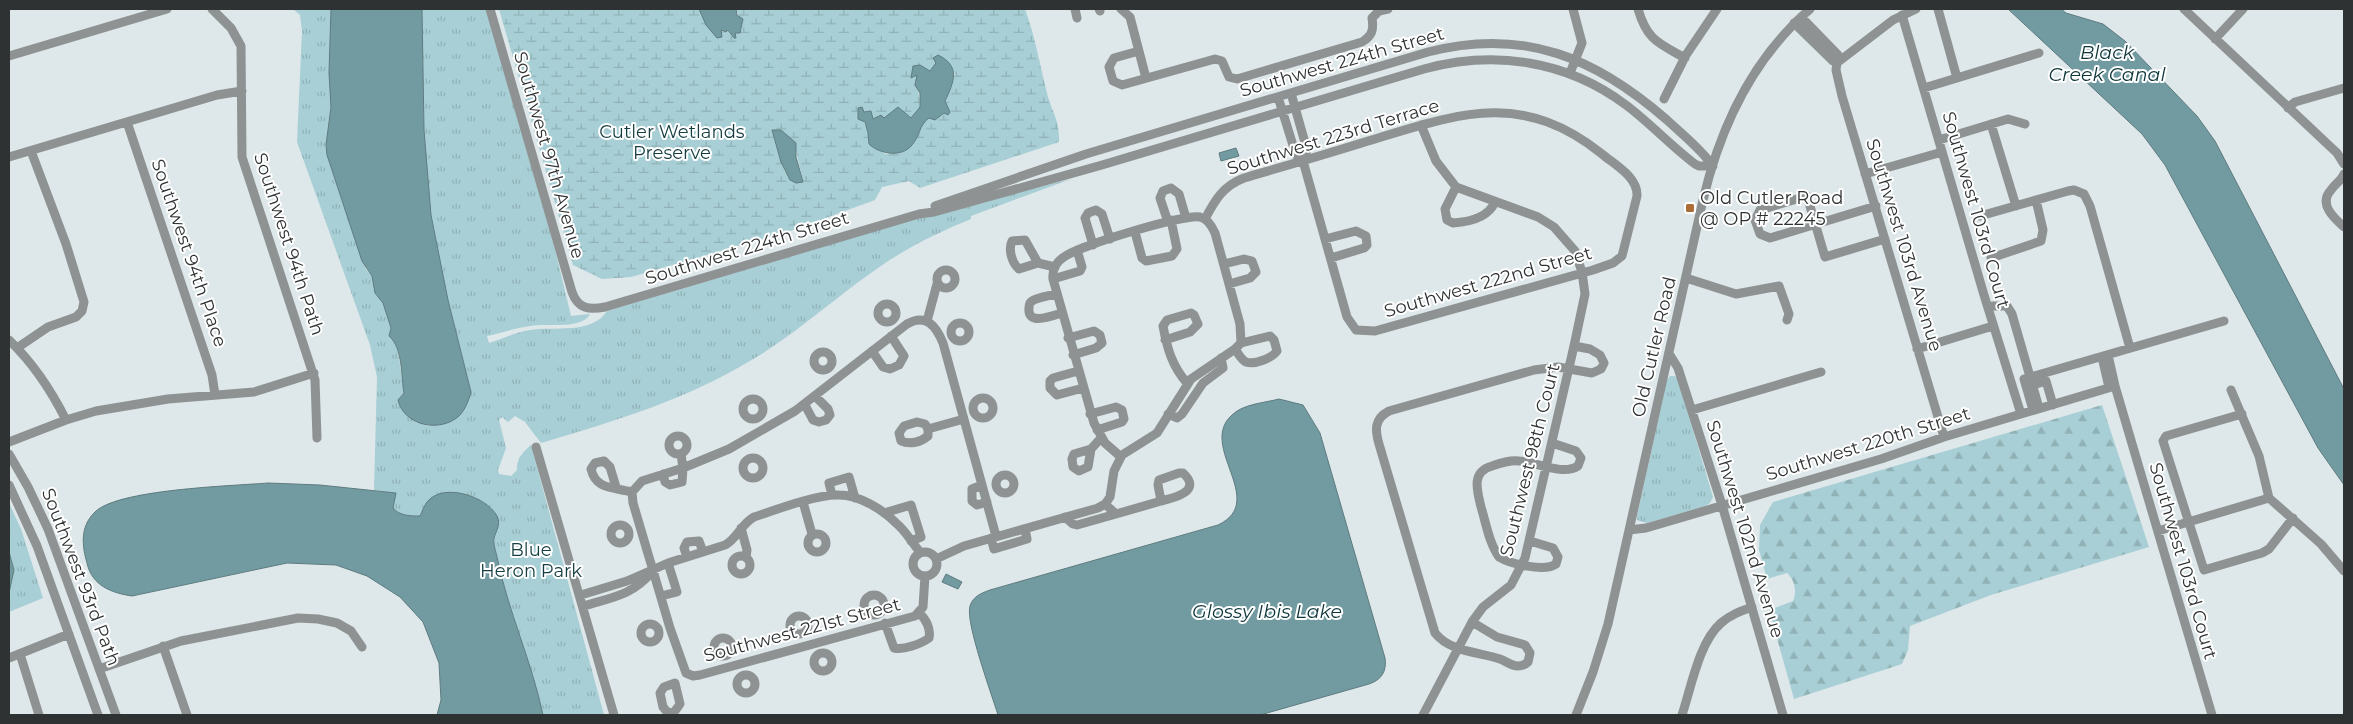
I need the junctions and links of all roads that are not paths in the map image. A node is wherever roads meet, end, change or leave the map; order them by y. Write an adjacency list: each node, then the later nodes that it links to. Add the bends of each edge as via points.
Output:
1 (167, 9): 19 (street)
2 (212, 9): 28 (street, Southwest 94th Path, via 231,28 240,44)
3 (490, 9): 79 (street, Southwest 97th Avenue, via 572,292)
4 (1121, 9): 17 (street, via 1130,17)
5 (1388, 9): 24 (street, via 1372,18 1374,29 1362,42 1237,79 1229,77 1222,61 1214,59)
6 (1573, 9): 21 (street, via 1582,40)
7 (1638, 9): 20 (street, via 1650,36)
8 (1717, 9): 20 (street)
9 (1810, 9): 15 (street, Old Cutler Road)
10 (1916, 9): 14 (street)
11 (1938, 9): 25 (street)
12 (2184, 9): 16 (street)
13 (2243, 9): 16 (street)
14 (1902, 15): 22 (street); 26 (street, Southwest 103rd Court)
15 (1798, 20): 22 (street, Southwest 103rd Avenue, via 1838,55); 45 (street, Old Cutler Road, via 1771,49 1749,82 1732,114)
16 (2215, 39): 33 (street)
17 (1139, 51): 24 (street); 24 (street, via 1114,58 1109,67 1113,81 1122,85)
18 (2039, 53): 25 (street)
19 (9, 56)
20 (1685, 58): 31 (street)
21 (1576, 60): 23 (street); 29 (street, Southwest 224th Street, via 1520,46 1466,45 1428,52); 45 (street, Southwest 224th Street, via 1633,92 1702,150)
22 (1838, 62): 46 (street, Southwest 103rd Avenue, via 1836,70)
23 (1570, 74): 32 (street, Southwest 224th Street, via 1515,60 1460,61); 45 (street, Southwest 224th Street, via 1602,89 1627,106 1699,166)
24 (1146, 78)
25 (1957, 78): 26 (street)
26 (1924, 88): 39 (street, Southwest 103rd Court)
27 (2344, 88): 33 (street, via 2295,102)
28 (242, 91): 35 (street, via 217,95); 106 (street, Southwest 94th Path, via 242,157)
29 (1291, 93): 30 (street, Southwest 224th Street); 32 (street)
30 (1278, 97): 34 (street); 53 (street, Southwest 224th Street, via 1086,154)
31 (1664, 98)
32 (1295, 108): 34 (street, Southwest 224th Street); 43 (street, via 1307,150)
33 (2288, 108): 44 (street, via 2337,153)
34 (1283, 111): 43 (street, via 1296,154); 53 (street, Southwest 224th Street, via 1091,168)
35 (127, 122): 40 (street); 113 (street, Southwest 94th Place, via 212,375)
36 (1991, 124): 37 (street, via 2008,119); 39 (street); 52 (street)
37 (2025, 124)
38 (1421, 125): 43 (street, Southwest 223rd Terrace); 48 (street, via 1436,161); 66 (street, Southwest 223rd Terrace, via 1454,117 1502,112 1532,117 1584,140 1627,175 1637,192)
39 (1938, 140): 41 (street, Southwest 103rd Court)
40 (31, 150): 42 (street); 94 (street, via 84,300 82,311 73,318 39,332)
41 (1942, 152): 46 (street); 85 (street, Southwest 103rd Court)
42 (9, 157)
43 (1303, 161): 56 (street, Southwest 223rd Terrace, via 1230,184 1221,192); 62 (street)
44 (2344, 164)
45 (1713, 166): 73 (street, Old Cutler Road)
46 (1866, 174): 51 (street, Southwest 103rd Avenue)
47 (2344, 174): 59 (street, via 2326,200 2329,211)
48 (1456, 187): 50 (street, Southwest 98th Court); 50 (street, via 1445,209 1450,222 1481,217)
49 (2036, 200): 52 (street); 68 (street, via 2043,230 2041,241); 95 (street, via 2074,190 2084,194)
50 (1495, 202): 72 (street, Southwest 98th Court, via 1554,227 1575,251)
51 (1876, 206): 58 (street); 63 (street, Southwest 103rd Avenue)
52 (2016, 206): 54 (street)
53 (919, 214): 79 (street, Southwest 224th Street, via 605,307)
54 (1980, 216)
55 (1186, 218): 56 (street); 57 (street); 57 (street, via 1179,194 1176,190 1166,189 1160,198)
56 (1205, 219): 70 (street, via 1215,233)
57 (1169, 221): 60 (street); 60 (street, via 1177,249 1172,256 1146,261 1142,258)
58 (1816, 224): 58 (street, via 1767,238 1760,234 1755,220 1760,210 1807,196); 63 (street, via 1826,257)
59 (2344, 227)
60 (1135, 232): 61 (street)
61 (1110, 239): 64 (street); 64 (street, via 1102,214 1096,210 1085,218)
62 (1325, 239): 67 (street); 67 (street, via 1356,230 1366,236 1367,245 1361,250)
63 (1885, 239): 96 (street, Southwest 103rd Avenue)
64 (1093, 245): 65 (street)
65 (1077, 250): 71 (street); 74 (street, via 1080,270)
66 (1622, 256): 72 (street, Southwest 222nd Street, via 1608,265)
67 (1331, 258): 72 (street, Southwest 222nd Street, via 1347,317 1353,328 1359,331 1375,331)
68 (1991, 258)
69 (1038, 263): 71 (street)
70 (1224, 264): 76 (street); 76 (street, via 1248,259 1256,272 1250,278)
71 (1055, 266): 74 (street)
72 (1582, 272): 93 (street, Southwest 98th Court, via 1585,294)
73 (1686, 278): 81 (street, via 1736,294 1779,286 1789,314); 99 (street, Old Cutler Road)
74 (1053, 279): 77 (street)
75 (937, 284): 83 (street)
76 (1229, 284): 101 (street, via 1242,329 1238,346)
77 (1056, 294): 80 (street); 80 (street, via 1033,300 1029,312 1039,319)
78 (1993, 306): 108 (street, via 2003,305 2010,310)
79 (584, 307)
80 (1062, 313): 90 (street)
81 (1787, 320)
82 (892, 321): 86 (street)
83 (927, 321): 86 (street, via 914,321); 89 (street, via 934,325)
84 (2224, 322): 95 (street)
85 (1993, 326): 96 (street); 122 (street, Southwest 103rd Court)
86 (899, 330): 88 (street)
87 (951, 333): 89 (street)
88 (891, 336): 97 (street); 97 (street, via 904,356 899,365 883,367)
89 (940, 338): 124 (street)
90 (1068, 338): 98 (street); 98 (street, via 1094,331 1100,335 1102,343 1096,348)
91 (9, 340): 94 (street)
92 (1165, 340): 109 (street, via 1174,367)
93 (1574, 346): 102 (street, Southwest 98th Court); 102 (street, via 1596,352 1602,358 1603,366 1592,373)
94 (17, 348): 126 (street, via 45,383)
95 (2130, 348): 100 (street)
96 (1917, 349): 130 (street, Southwest 103rd Avenue)
97 (872, 351): 107 (street)
98 (1073, 355): 104 (street)
99 (1670, 355): 118 (street, Southwest 102nd Avenue, via 1678,368); 164 (street, Old Cutler Road)
100 (2105, 356): 108 (street); 110 (street, Southwest 103rd Court)
101 (1221, 358): 109 (street); 121 (street, via 1223,368 1198,389 1182,414 1177,418)
102 (1569, 368): 134 (street, Southwest 98th Court); 197 (street, via 1558,366 1534,370 1395,409 1378,420 1376,433 1431,624 1437,636)
103 (829, 369): 107 (street)
104 (1078, 371): 111 (street); 111 (street, via 1053,378 1050,388 1057,395)
105 (1821, 372): 118 (street)
106 (314, 373): 113 (street, via 260,390); 131 (street, Southwest 94th Path)
107 (838, 379): 114 (street)
108 (2029, 380): 115 (street, via 2046,381); 117 (street)
109 (1187, 383): 121 (street)
110 (2112, 387): 115 (street, Southwest 220th Street); 165 (street, Southwest 103rd Court)
111 (1083, 388): 120 (street)
112 (2231, 390): 123 (street)
113 (215, 395): 126 (street, via 96,411)
114 (816, 397): 116 (street); 116 (street, via 828,409 830,415 826,420 813,420)
115 (2053, 404): 117 (street, Southwest 220th Street)
116 (805, 405): 128 (street)
117 (2036, 409): 122 (street, Southwest 220th Street)
118 (1692, 410): 156 (street, Southwest 102nd Avenue)
119 (974, 412): 124 (street)
120 (1090, 414): 129 (street); 129 (street, via 1116,407 1122,410 1124,419)
121 (1168, 414): 139 (street, via 1152,438)
122 (2022, 414): 130 (street, Southwest 220th Street)
123 (2242, 414): 151 (street, via 2259,456); 161 (street, via 2166,436 2163,441)
124 (963, 417): 127 (street); 146 (street)
125 (758, 418): 128 (street)
126 (66, 420): 132 (street)
127 (928, 429)
128 (763, 430): 133 (street)
129 (1099, 434): 136 (street); 139 (street)
130 (1944, 437): 156 (street, Southwest 220th Street, via 1881,459)
131 (316, 438)
132 (9, 442)
133 (741, 442): 140 (street); 142 (street)
134 (1552, 443): 141 (street, Southwest 98th Court); 141 (street, via 1576,451 1581,458 1580,464 1572,470)
135 (536, 446): 181 (street)
136 (1091, 449)
137 (9, 454): 204 (street, Southwest 93rd Path, via 45,522)
138 (681, 454): 142 (street)
139 (1121, 457): 155 (street)
140 (749, 459)
141 (1546, 466): 170 (street, Southwest 98th Court); 177 (street, via 1507,462 1484,469 1477,479 1478,494 1496,553 1505,560)
142 (683, 468): 143 (street); 143 (street, via 683,479 674,485 668,484)
143 (663, 474): 148 (street, via 642,481)
144 (9, 485): 191 (street, Southwest 93rd Path, via 32,532)
145 (616, 487): 148 (street)
146 (983, 488): 147 (street); 154 (street); 154 (street, via 972,489 972,500 977,505)
147 (996, 488)
148 (632, 492): 163 (street)
149 (832, 495): 150 (street); 150 (street, via 829,483 848,476); 153 (street)
150 (854, 498): 157 (street)
151 (2269, 498): 160 (street); 161 (street)
152 (1161, 501): 158 (street)
153 (803, 502): 162 (street, via 754,517); 167 (street)
154 (987, 502): 168 (street)
155 (1105, 504): 158 (street); 159 (street)
156 (1722, 505): 164 (street, Southwest 220th Street); 184 (street, Southwest 102nd Avenue)
157 (884, 513): 169 (street); 169 (street, via 911,505 921,537)
158 (1116, 514): 159 (street, via 1077,525)
159 (1065, 517): 168 (street)
160 (2293, 518): 161 (street, via 2269,549 2208,571 2204,570); 179 (street)
161 (2188, 522): 165 (street)
162 (740, 528): 171 (street, via 728,544); 174 (street)
163 (641, 529): 166 (street); 178 (street)
164 (1629, 530): 214 (street, Old Cutler Road, via 1608,624)
165 (2158, 531): 217 (street, Southwest 103rd Court)
166 (630, 533)
167 (812, 534)
168 (994, 537): 175 (street)
169 (911, 540): 172 (street)
170 (1530, 541): 177 (street, Southwest 98th Court); 177 (street, via 1553,548 1558,560 1549,567)
171 (703, 552): 173 (street); 173 (street, via 699,541 687,542 684,548)
172 (920, 552): 175 (street, via 928,552); 180 (street, via 914,557 913,568)
173 (687, 557): 176 (street)
174 (746, 557)
175 (936, 559): 180 (street, via 936,569)
176 (668, 563): 178 (street); 182 (street, via 676,592)
177 (1522, 565): 187 (street, Southwest 98th Court, via 1511,585 1483,607)
178 (653, 571): 181 (street); 182 (street); 183 (street, via 630,592)
179 (2344, 571)
180 (925, 576): 185 (street, Southwest 221st Street, via 923,607)
181 (581, 595): 183 (street)
182 (661, 596): 189 (street)
183 (584, 606): 212 (street)
184 (1752, 607): 215 (street, via 1730,616 1712,634 1701,655); 216 (street, Southwest 102nd Avenue)
185 (919, 613): 188 (street, Southwest 221st Street); 188 (street, via 925,618 930,633 924,642 894,648)
186 (876, 614): 188 (street)
187 (1472, 622): 197 (street, Southwest 98th Court); 197 (street, via 1490,634 1525,646 1530,653 1528,662 1516,666)
188 (882, 624): 193 (street, Southwest 221st Street)
189 (670, 628): 190 (street); 205 (street)
190 (659, 631)
191 (69, 634): 199 (street); 209 (street, Southwest 93rd Path)
192 (802, 635): 195 (street)
193 (818, 642): 195 (street, Southwest 221st Street); 198 (street)
194 (163, 646): 196 (street, via 271,622 308,618 344,626); 204 (street); 211 (street)
195 (804, 646): 202 (street, Southwest 221st Street)
196 (362, 647)
197 (1458, 647): 213 (street, Southwest 98th Court)
198 (820, 652)
199 (20, 654): 201 (street); 208 (street)
200 (726, 656): 203 (street)
201 (9, 658)
202 (741, 664): 203 (street, Southwest 221st Street); 206 (street)
203 (728, 667): 205 (street, Southwest 221st Street, via 696,676)
204 (99, 669): 210 (street, Southwest 93rd Path)
205 (686, 674): 207 (street)
206 (744, 674)
207 (675, 683)
208 (39, 715)
209 (98, 715)
210 (116, 715)
211 (187, 715)
212 (614, 715)
213 (1423, 715)
214 (1576, 715)
215 (1682, 715)
216 (1783, 715)
217 (2212, 715)

